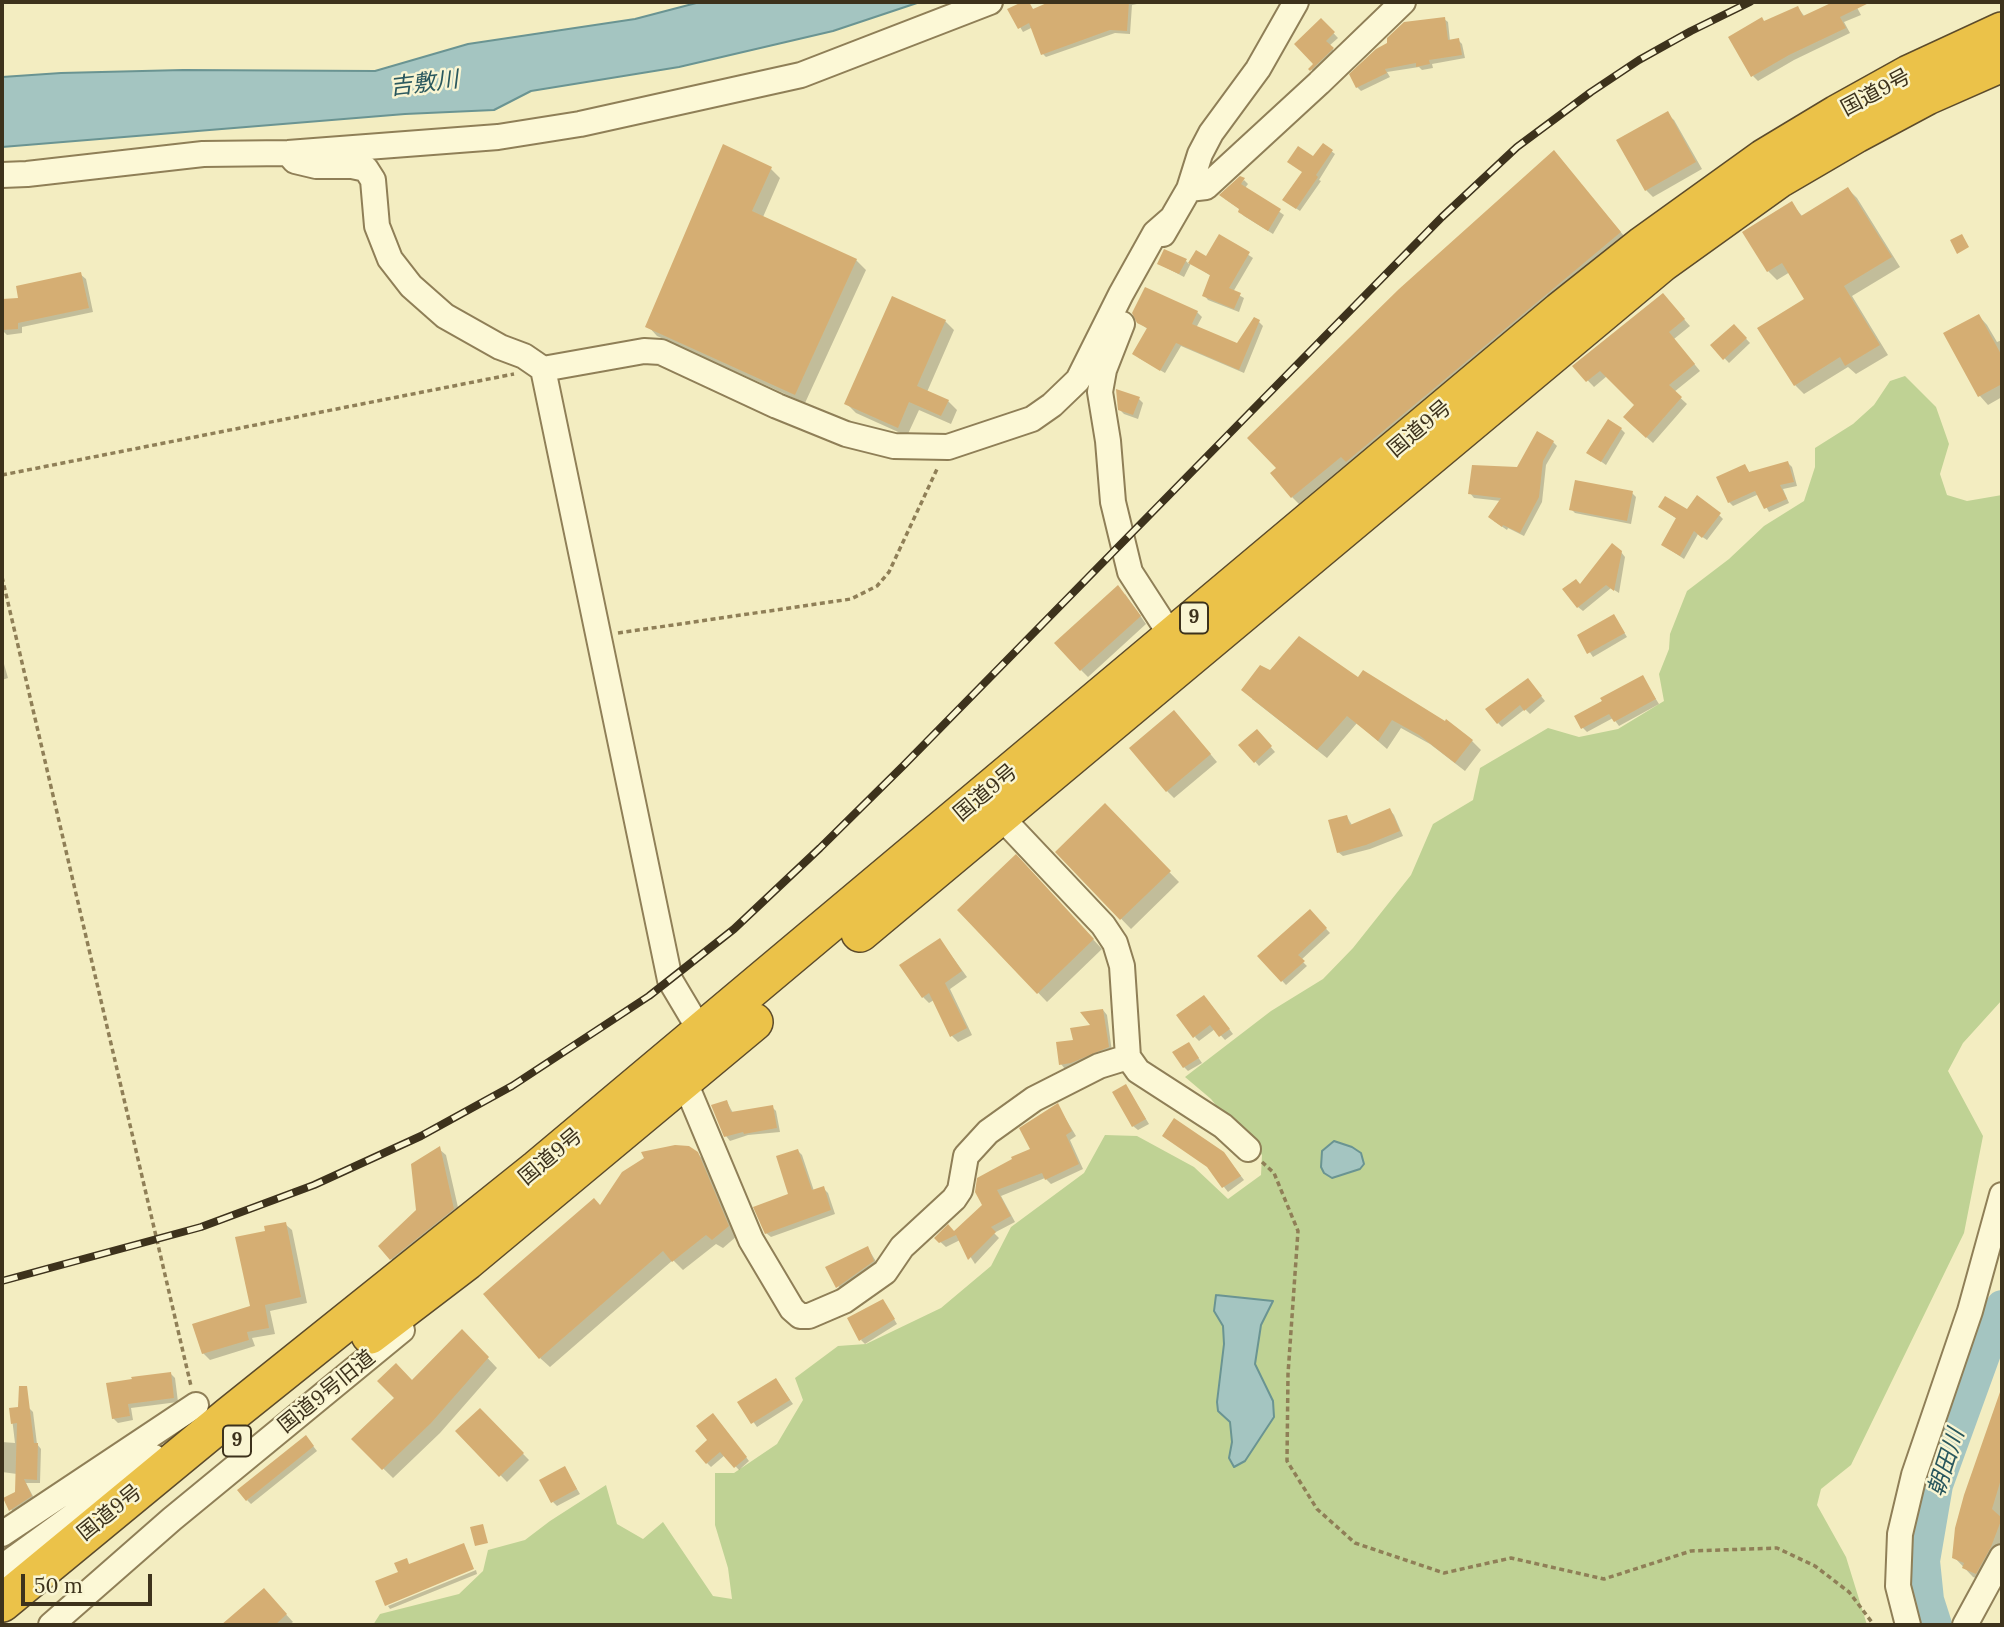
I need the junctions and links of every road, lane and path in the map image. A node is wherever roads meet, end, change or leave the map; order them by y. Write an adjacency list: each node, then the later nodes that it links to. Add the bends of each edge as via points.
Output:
1 (990, 2): 6 (street, via 801,75 620,115 498,137)
2 (1296, 2): 8 (street, via 1258,68 1211,133)
3 (1403, 2): 8 (street, via 1206,187)
4 (2002, 31): 17 (highway, 国道9号 / 9, via 1837,114 1694,207 1560,311)
5 (2002, 63): 18 (highway, 国道9号 / 9, via 1845,140 1779,179 1662,263)
6 (288, 153): 7 (street, via 203,154); 10 (street, via 295,161 316,166 366,169 373,180 377,226 390,260 411,286 445,316)
7 (2, 175)
8 (1189, 189): 9 (street)
9 (1171, 219): 11 (street, via 1155,233); 13 (street, via 1104,370 1100,392)
10 (543, 369): 12 (street, via 661,352 846,434 894,446); 14 (path); 16 (street)
11 (1078, 380): 12 (street, via 1032,419); 13 (street, via 1098,444)
12 (948, 447): 16 (path, via 889,572 877,586 850,599)
13 (1108, 456): 17 (street, via 1113,502 1130,572)
14 (2, 475)
15 (2, 577): 25 (path)
16 (599, 636): 19 (street, via 670,980)
17 (1172, 637): 19 (highway, 国道9号 / 9)
18 (1000, 816): 20 (street, via 1104,925 1115,943 1122,965); 21 (highway, 国道9号 / 9)
19 (701, 1032): 25 (highway, 国道9号 / 9, via 537,1169)
20 (1128, 1057): 21 (street, via 1099,1066 1034,1099 988,1132 966,1156 954,1199 902,1247 885,1272 844,1301 810,1316 800,1316 792,1308 751,1240); 22 (street, via 1138,1071 1223,1126)
21 (684, 1080): 24 (highway, 国道9号 / 9)
22 (1248, 1149): 32 (path, via 1274,1173 1298,1231 1287,1461 1317,1509 1355,1543 1444,1573 1511,1558 1604,1579 1691,1551 1777,1548 1815,1566 1849,1592)
23 (2002, 1195): 33 (street, via 1970,1311 1914,1475 1900,1534 1898,1586)
24 (467, 1261): 30 (highway, 国道9号 / 9, via 110,1539); 31 (street, 国道9号旧道, via 435,1303)
25 (213, 1410): 26 (street); 28 (street, via 180,1440); 29 (highway, 国道9号 / 9)
26 (2, 1534)
27 (2002, 1557): 34 (street)
28 (2, 1567)
29 (2, 1603)
30 (11, 1625)
31 (51, 1625)
32 (1874, 1625)
33 (1908, 1625)
34 (1965, 1625)

